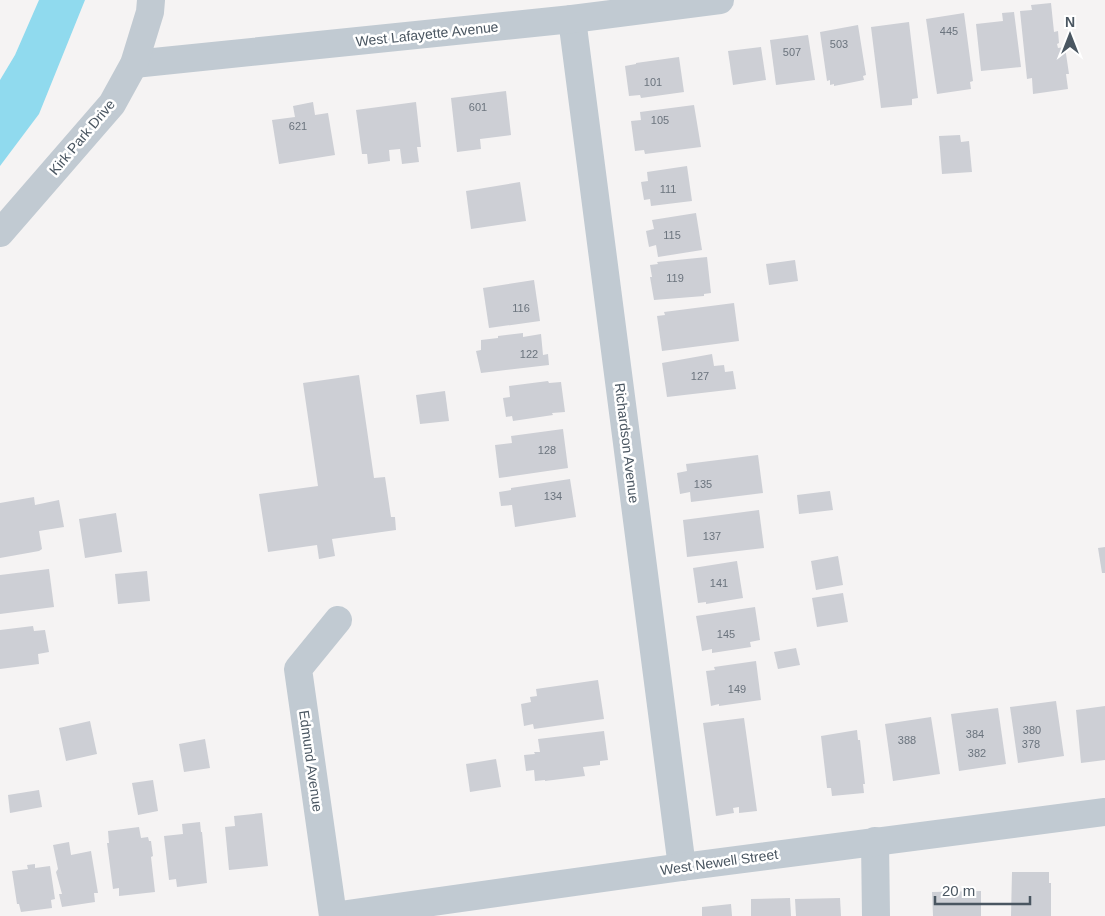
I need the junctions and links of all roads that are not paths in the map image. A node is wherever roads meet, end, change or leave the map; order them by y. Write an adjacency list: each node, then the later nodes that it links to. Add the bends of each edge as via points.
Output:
1 (151, 0): 4 (street, Kirk Park Drive)
2 (720, 0): 3 (street, West Lafayette Avenue)
3 (572, 19): 4 (street, West Lafayette Avenue); 9 (street, Richardson Avenue)
4 (134, 64): 5 (street, Kirk Park Drive, via 112,104)
5 (0, 233)
6 (338, 620): 11 (street, Edmund Avenue, via 298,669)
7 (1105, 812): 8 (street, West Newell Street)
8 (875, 842): 9 (street, West Newell Street); 12 (street)
9 (682, 867): 10 (street, West Newell Street)
10 (430, 909): 11 (street, West Newell Street)
11 (333, 916)
12 (876, 916)

